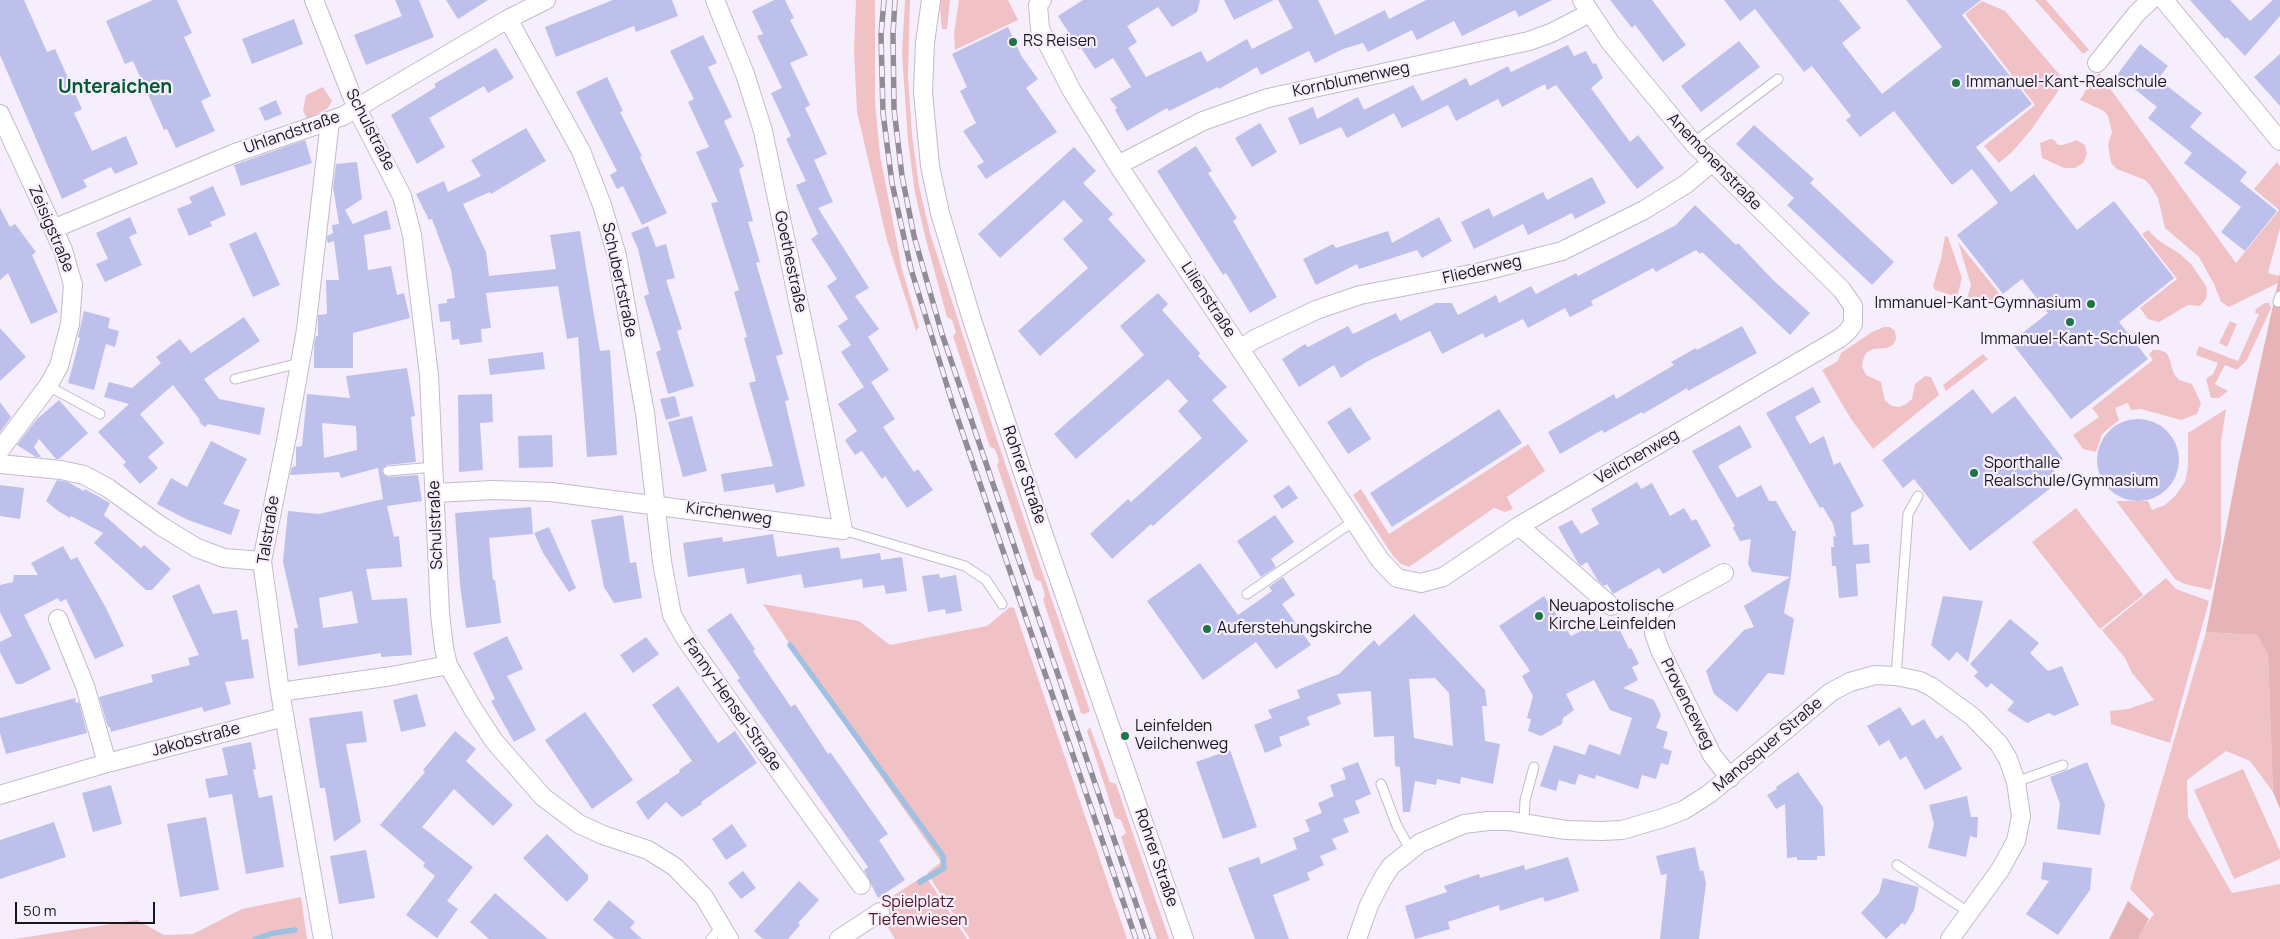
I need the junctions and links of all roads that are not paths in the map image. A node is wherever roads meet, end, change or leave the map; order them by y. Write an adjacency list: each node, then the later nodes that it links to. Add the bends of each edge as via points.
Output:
1 (314, 0): 12 (street, Schulstraße)
2 (546, 0): 9 (street, Uhlandstraße)
3 (715, 0): 35 (street, Goethestraße, via 739,58 763,131)
4 (932, 0): 63 (street, Rohrer Straße, via 925,43 923,92 930,166 940,213 1042,530)
5 (1042, 0): 18 (street, Lilienstraße, via 1038,5 1040,29 1072,91)
6 (2151, 0): 10 (street)
7 (2164, 0): 15 (street)
8 (1586, 6): 16 (street, Anemonenstraße); 18 (street, Kornblumenweg, via 1551,33 1529,41 1268,98 1203,121)
9 (512, 11): 12 (street, Uhlandstraße); 32 (street, Schubertstraße, via 581,151 617,256 637,366)
10 (2098, 63)
11 (1778, 79): 16 (lane)
12 (357, 109): 14 (street, Uhlandstraße); 28 (street, Schulstraße, via 402,196 412,235 426,341)
13 (1, 120): 19 (street, Zeisigstraße)
14 (330, 121): 19 (street, Uhlandstraße, via 235,153); 22 (street, Talstraße, via 312,289)
15 (2280, 141)
16 (1693, 144): 17 (street, Anemonenstraße)
17 (1711, 163): 20 (street, Anemonenstraße, via 1842,290 1853,306); 21 (street, Fliederweg, via 1686,184 1644,210 1562,251 1481,272 1360,295 1316,310)
18 (1118, 164): 21 (street, Lilienstraße)
19 (53, 228): 24 (street, Zeisigstraße, via 73,285 65,347)
20 (1854, 316): 34 (street, Veilchenweg, via 1848,331 1840,338)
21 (1240, 349): 33 (street, Lilienstraße)
22 (300, 363): 23 (lane); 36 (street, Talstraße)
23 (235, 379)
24 (48, 386): 25 (lane); 26 (street, Zeisigstraße)
25 (100, 414)
26 (0, 450)
27 (0, 464): 36 (street, via 84,475 197,548 224,558)
28 (434, 467): 29 (lane); 30 (street, Schulstraße)
29 (388, 471)
30 (435, 493): 32 (street, Kirchenweg, via 531,490); 43 (street, Schulstraße, via 440,614)
31 (1918, 496): 44 (lane, via 1908,514)
32 (655, 504): 35 (street, Kirchenweg); 57 (street, Fanny-Hensel-Straße, via 669,604 678,626)
33 (1354, 520): 38 (street, Lilienstraße, via 1380,560 1397,578); 39 (lane)
34 (1519, 526): 38 (street, Veilchenweg, via 1443,577 1421,583); 41 (street)
35 (843, 530): 40 (lane, Kirchenweg, via 965,566 986,580)
36 (262, 561): 45 (street, Talstraße)
37 (1724, 573): 50 (street, Provenceweg, via 1665,605 1657,618 1654,633 1712,754)
38 (1410, 582)
39 (1247, 594)
40 (1002, 604)
41 (1610, 606)
42 (58, 619): 47 (street, via 85,686)
43 (448, 665): 45 (street); 60 (street, Schulstraße, via 494,741 543,797 579,824 648,850 675,867 704,897)
44 (1896, 676): 50 (street, Manosquer Straße, via 1875,675 1831,692); 51 (street, Manosquer Straße, via 1932,687 1973,716 1999,744)
45 (280, 692): 46 (street, Talstraße)
46 (284, 717): 47 (street, Jakobstraße); 61 (street, Talstraße)
47 (107, 763): 53 (street, Jakobstraße)
48 (2063, 765): 51 (lane)
49 (1534, 767): 54 (lane, via 1525,800)
50 (1730, 778): 54 (street, Manosquer Straße, via 1684,810 1622,830 1566,830)
51 (2016, 782): 59 (street, Manosquer Straße, via 2021,816 2016,841)
52 (1381, 784): 55 (lane, via 1397,826)
53 (0, 795)
54 (1524, 824): 55 (street, Manosquer Straße, via 1488,821 1464,824)
55 (1410, 849): 64 (street, Manosquer Straße, via 1383,878 1369,904)
56 (1897, 865): 59 (lane)
57 (861, 885)
58 (880, 912): 62 (street)
59 (1970, 913): 65 (street, Manosquer Straße)
60 (721, 935)
61 (322, 939)
62 (839, 939)
63 (1184, 939)
64 (1357, 939)
65 (1950, 939)

